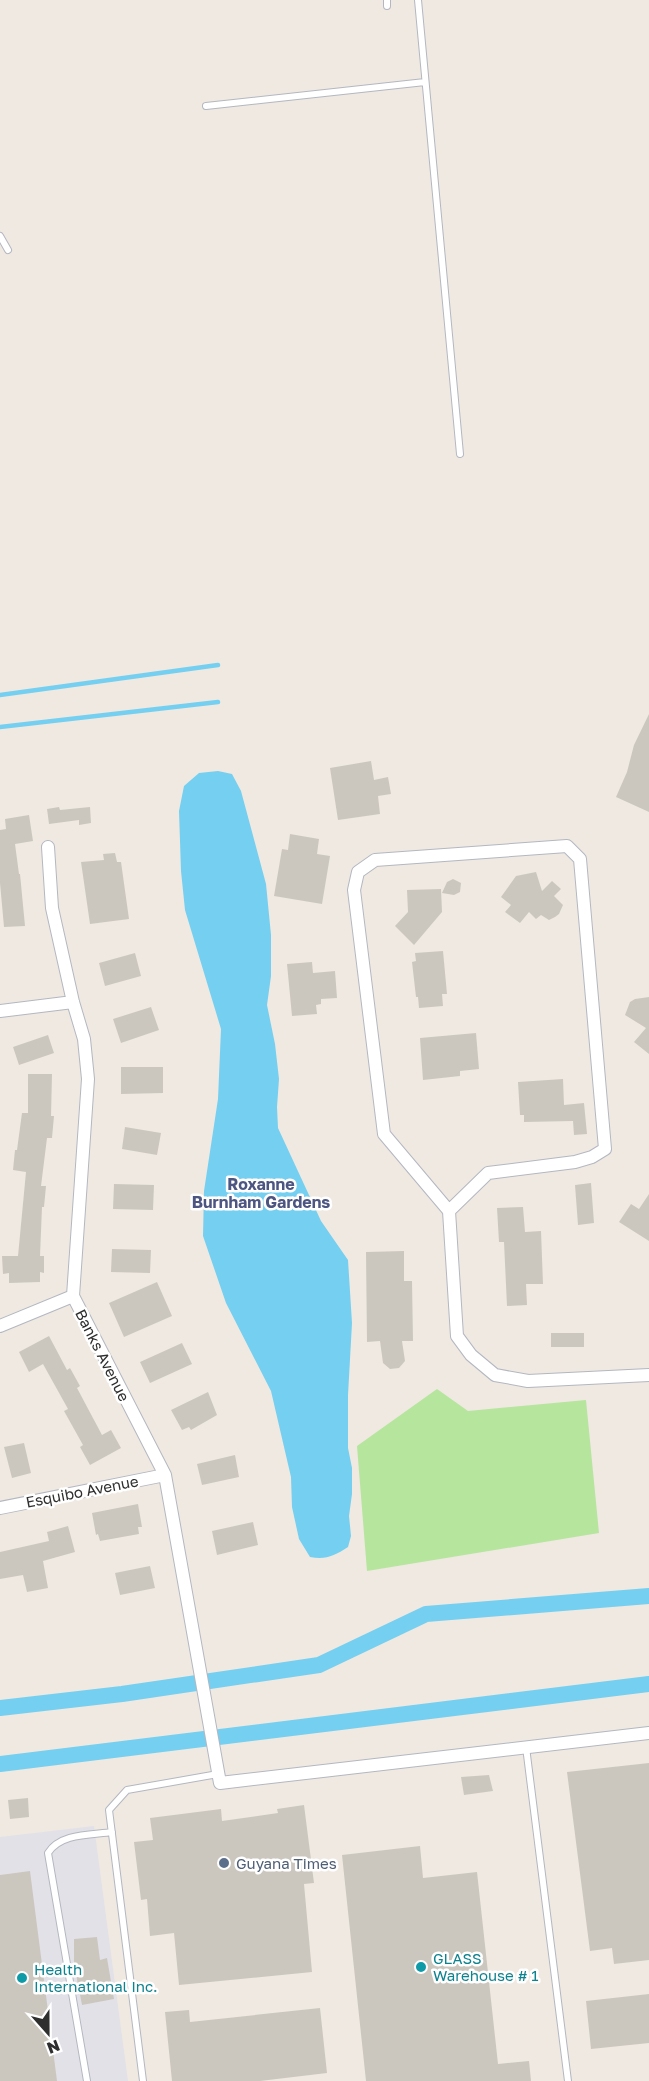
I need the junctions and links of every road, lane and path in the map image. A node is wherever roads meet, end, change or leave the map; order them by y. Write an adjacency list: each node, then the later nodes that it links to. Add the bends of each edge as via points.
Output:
1 (418, 0): 2 (lane)
2 (425, 81): 3 (lane); 6 (lane)
3 (206, 105)
4 (0, 236): 5 (lane)
5 (8, 250)
6 (460, 454)
7 (48, 847): 8 (street, Banks Avenue, via 52,908)
8 (73, 1002): 9 (street); 11 (street, Banks Avenue, via 84,1039 88,1079)
9 (0, 1011)
10 (449, 1211): 10 (street, via 488,1173 574,1162 605,1149 580,859 567,846 375,860 358,872 354,890 384,1134); 13 (street, via 457,1336 471,1355 495,1375 528,1381)
11 (73, 1296): 12 (street); 14 (street, Banks Avenue)
12 (0, 1326)
13 (649, 1375)
14 (165, 1475): 15 (street, Esquibo Avenue); 18 (street, Banks Avenue)
15 (0, 1508)
16 (649, 1732): 17 (street)
17 (526, 1747): 18 (street); 22 (lane)
18 (219, 1778): 19 (lane, via 128,1790 109,1810)
19 (112, 1832): 20 (lane, via 70,1837 53,1845 48,1853); 21 (lane)
20 (87, 2081)
21 (144, 2081)
22 (568, 2081)

